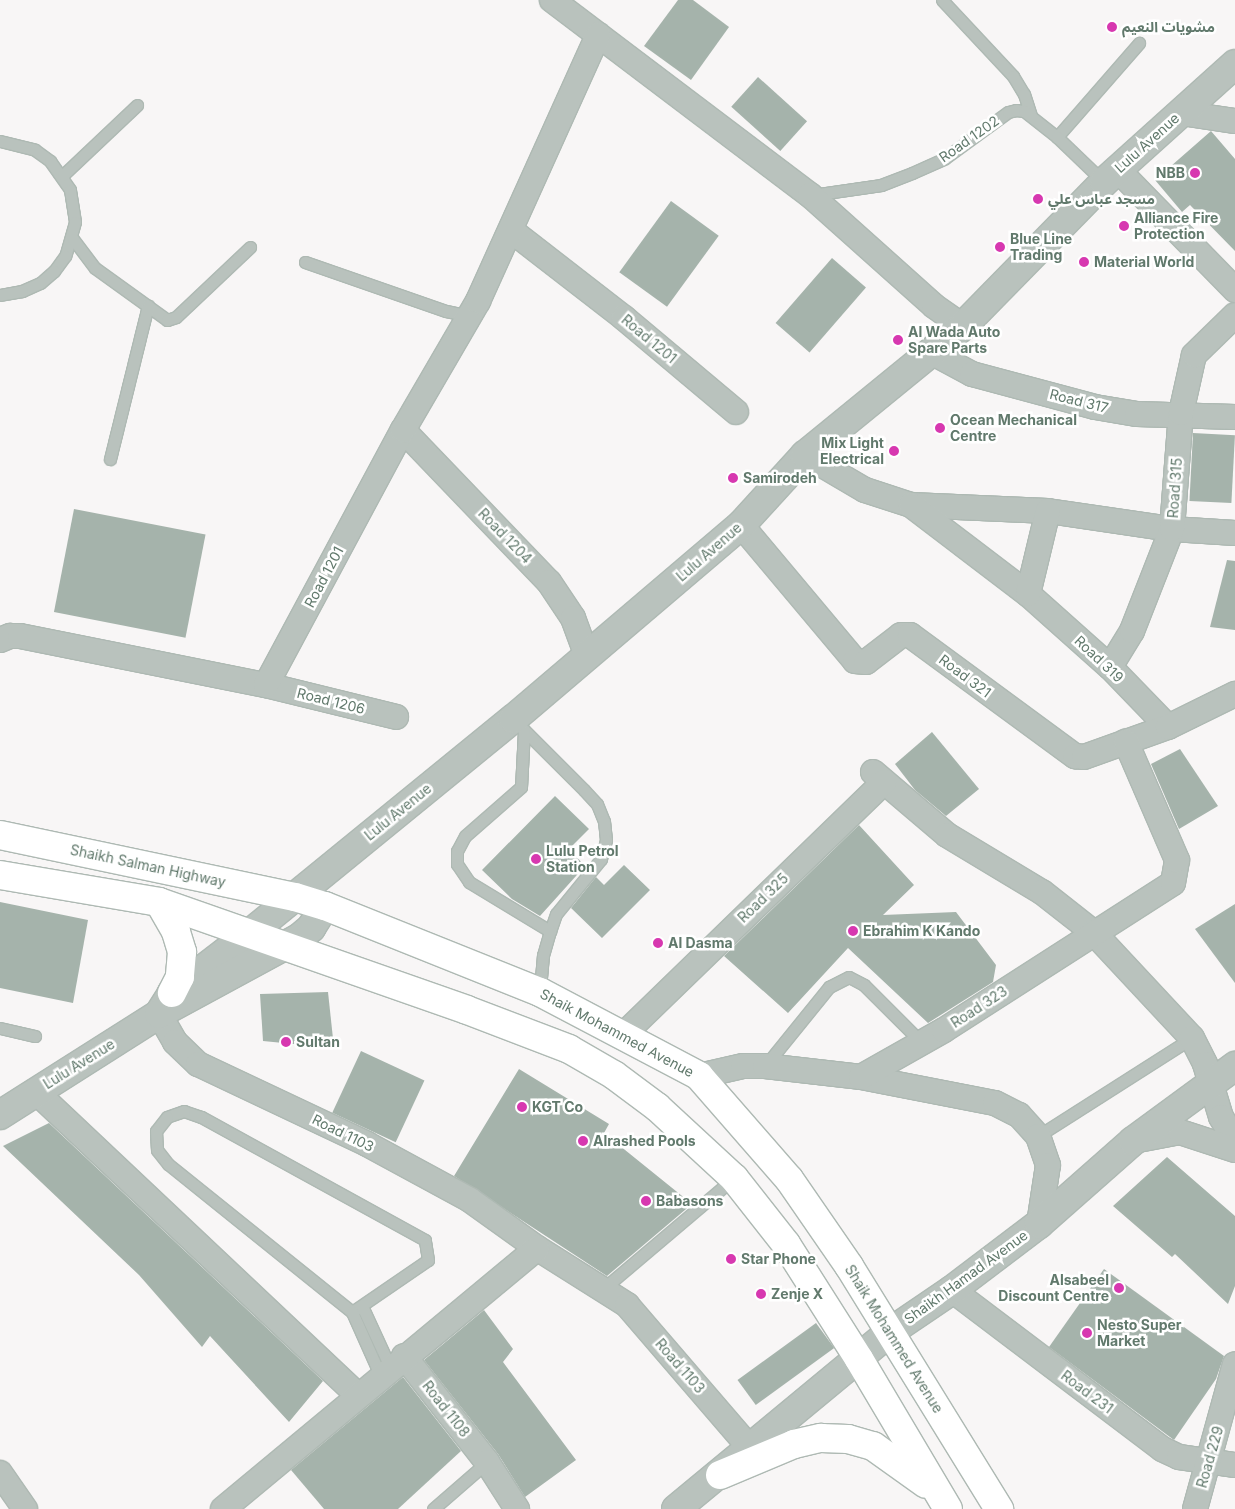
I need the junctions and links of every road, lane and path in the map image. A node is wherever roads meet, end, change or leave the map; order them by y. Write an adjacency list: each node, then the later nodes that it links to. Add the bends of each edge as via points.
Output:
1 (552, 0): 3 (street)
2 (942, 0): 8 (lane, via 1013,76 1028,103)
3 (598, 35): 14 (street); 15 (street, Road 1201)
4 (1139, 43): 10 (lane)
5 (1235, 64): 7 (street, Lulu Avenue)
6 (137, 105): 12 (lane)
7 (1181, 113): 9 (street); 13 (street, Lulu Avenue)
8 (1031, 116): 10 (lane, Road 1202); 14 (lane, Road 1202, via 1024,111 1008,112 945,158 881,185)
9 (1235, 122)
10 (1057, 137): 13 (lane, Road 1202)
11 (0, 141): 12 (lane, via 35,150)
12 (63, 175): 16 (lane, via 74,206)
13 (1111, 176): 19 (street); 24 (street, Lulu Avenue)
14 (810, 195): 24 (street, via 934,306)
15 (512, 231): 23 (street, Road 1201); 26 (street, Road 1201, via 624,318)
16 (73, 239): 20 (lane, via 54,271 40,284); 21 (lane, via 95,268)
17 (250, 247): 21 (lane, via 172,320 163,318)
18 (305, 262): 23 (lane)
19 (1235, 290)
20 (0, 294)
21 (148, 306): 31 (lane)
22 (1235, 315): 27 (street, Road 315, via 1194,355)
23 (470, 316): 29 (street, Road 1201)
24 (963, 326): 25 (street, Lulu Avenue)
25 (931, 352): 27 (street, Road 317, via 972,374 1095,407 1137,414); 30 (street, Lulu Avenue)
26 (736, 412)
27 (1181, 413): 28 (street, Road 317); 35 (street, Road 315)
28 (1235, 417)
29 (403, 430): 39 (street, Road 1204, via 549,582 573,618); 41 (street, Road 1201)
30 (805, 455): 32 (street, Road 319, via 865,490); 34 (street, Lulu Avenue)
31 (110, 459)
32 (911, 506): 33 (street, Road 319); 37 (street, Road 319)
33 (1048, 511): 35 (street, Road 319); 37 (street)
34 (741, 525): 39 (street, Lulu Avenue); 46 (street, Road 321, via 856,661 866,662 901,635 910,635 1065,753 1084,757)
35 (1172, 529): 36 (street, Road 319); 40 (street, Road 315, via 1132,631)
36 (1235, 533)
37 (1028, 594): 40 (street, Road 319)
38 (0, 640): 41 (street, via 20,636)
39 (587, 656): 44 (street, Lulu Avenue)
40 (1110, 667): 45 (street, Road 319)
41 (266, 685): 43 (street, Road 1206)
42 (1235, 694): 45 (street, Road 321)
43 (396, 717)
44 (518, 724): 49 (street, Lulu Avenue); 52 (lane, via 597,804 604,821 606,840 601,859 556,914); 52 (lane, via 521,788 465,836 457,851 457,864 469,882)
45 (1168, 728): 46 (street, Road 321)
46 (1126, 742): 53 (street, Road 323, via 1177,860 1176,876 1173,882)
47 (0, 835): 49 (main road, Shaikh Salman Highway)
48 (0, 875): 50 (main road)
49 (296, 897): 51 (main road, Shaik Mohammed Avenue); 54 (street, Lulu Avenue)
50 (158, 902): 54 (main road); 57 (main road, via 176,932 182,952 180,977)
51 (325, 906): 55 (street, Lulu Avenue, via 311,928); 56 (main road, Shaik Mohammed Avenue)
52 (550, 931): 56 (lane, via 543,955)
53 (1093, 932): 60 (street, Road 325, via 1042,892 947,835 879,777); 61 (street); 62 (street, Road 323)
54 (249, 934): 55 (main road); 57 (street, Lulu Avenue)
55 (285, 947): 57 (street, Lulu Avenue); 74 (main road, via 467,1010 569,1050 614,1075 657,1107)
56 (540, 992): 60 (main road, Shaik Mohammed Avenue)
57 (166, 1003): 68 (street, Lulu Avenue); 76 (street, Road 1103, via 175,1042 198,1064 367,1144 470,1200)
58 (0, 1028): 59 (lane)
59 (35, 1036)
60 (622, 1036): 65 (main road, Shaik Mohammed Avenue)
61 (1192, 1038): 67 (street); 70 (lane)
62 (922, 1043): 63 (lane, via 864,984 849,977 829,987); 66 (street, Road 323)
63 (765, 1066): 65 (street, via 743,1066); 66 (street)
64 (1235, 1066): 67 (street, Shaikh Hamad Avenue)
65 (699, 1076): 81 (main road, Shaik Mohammed Avenue, via 789,1179 850,1266)
66 (861, 1077): 70 (street, via 994,1103 1019,1115)
67 (1211, 1085): 71 (street, via 1221,1117); 72 (street, Shaikh Hamad Avenue)
68 (34, 1091): 69 (street, Lulu Avenue); 85 (street)
69 (0, 1114)
70 (1038, 1136): 75 (street, via 1048,1165)
71 (1235, 1140)
72 (1133, 1142): 73 (street, via 1180,1132); 75 (street, Shaikh Hamad Avenue)
73 (1235, 1150)
74 (734, 1178): 77 (lane); 82 (main road, via 786,1244)
75 (1039, 1224): 78 (street, Shaikh Hamad Avenue)
76 (537, 1248): 77 (street, Road 1103); 83 (street)
77 (603, 1288): 86 (street, Road 1103, via 627,1305)
78 (952, 1290): 81 (street, Shaikh Hamad Avenue); 88 (street, Road 231, via 1162,1449)
79 (362, 1306): 80 (lane); 80 (lane, via 428,1260 425,1240 201,1117 184,1111 167,1117 156,1131 157,1150 168,1164); 83 (lane)
80 (352, 1312): 83 (lane)
81 (890, 1332): 82 (street, Shaikh Hamad Avenue); 98 (main road, Shaik Mohammed Avenue)
82 (859, 1359): 86 (street, Shaikh Hamad Avenue); 92 (main road)
83 (392, 1367): 85 (street); 87 (street, Road 1108)
84 (1234, 1372): 88 (street, Road 229)
85 (358, 1395): 94 (street)
86 (751, 1449): 91 (street, Shaikh Hamad Avenue)
87 (487, 1462): 95 (lane); 96 (street, Road 1108)
88 (1209, 1464): 89 (street, Road 231); 99 (street, Road 229)
89 (1235, 1465)
90 (0, 1473): 93 (street)
91 (720, 1475): 92 (main road, via 794,1444 821,1438 848,1439 873,1446); 97 (street, Shaikh Hamad Avenue)
92 (943, 1501)
93 (25, 1509)
94 (223, 1509)
95 (433, 1509)
96 (518, 1509)
97 (676, 1509)
98 (999, 1509)
99 (1195, 1509)

